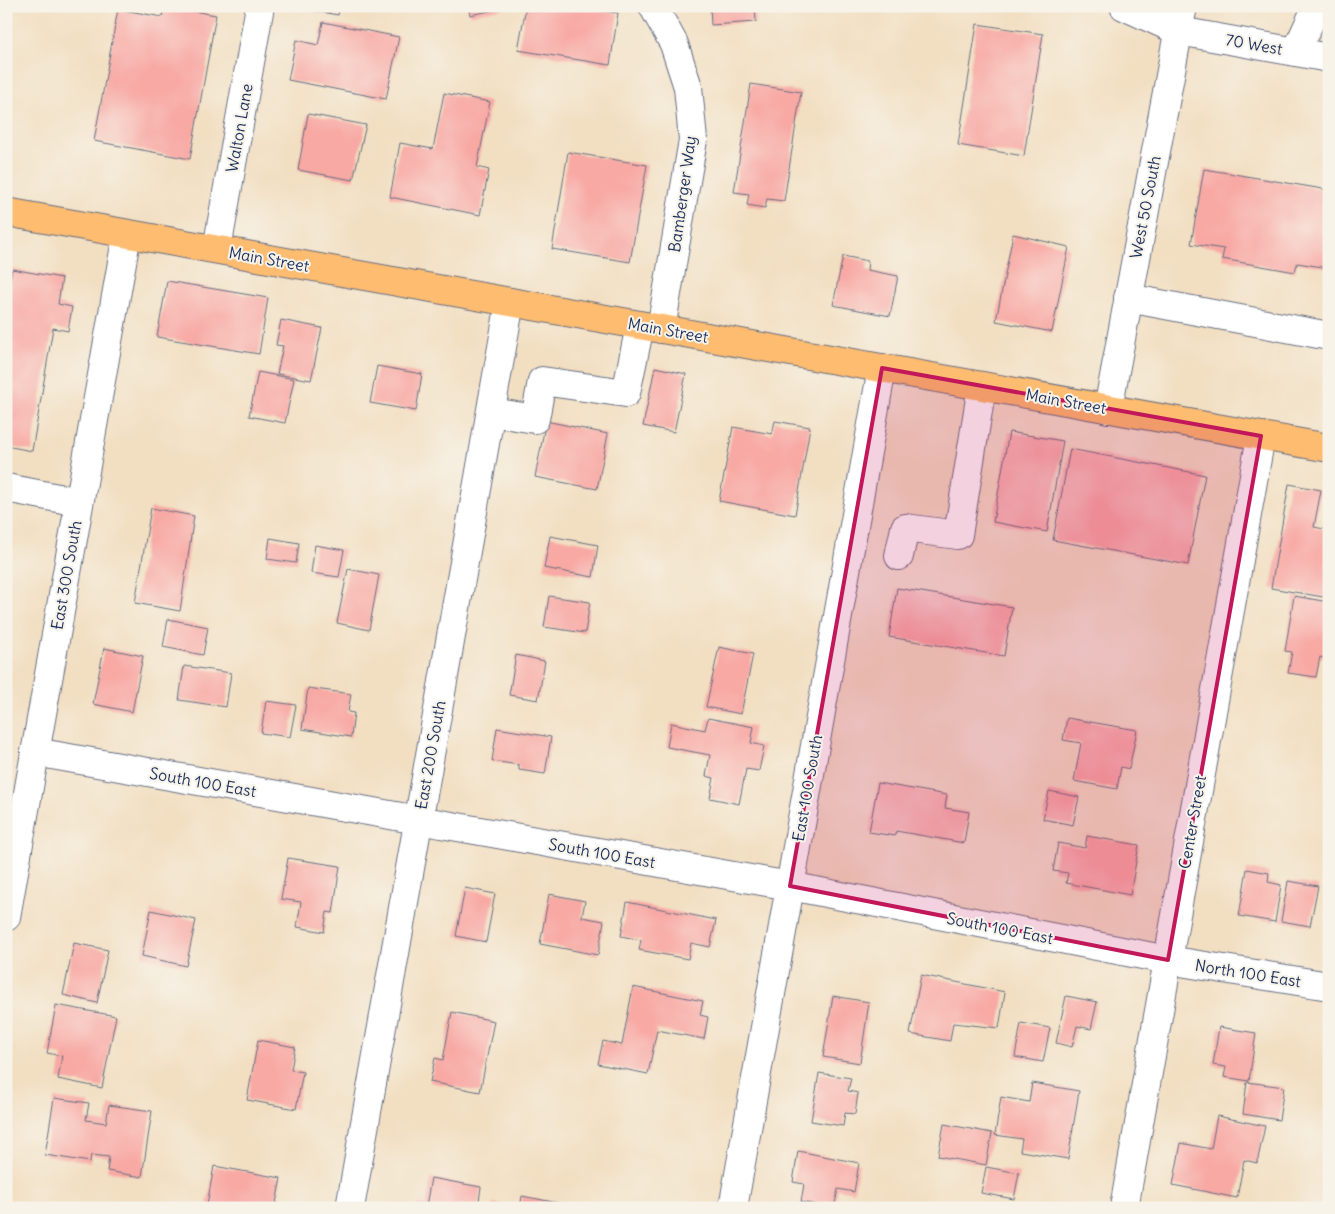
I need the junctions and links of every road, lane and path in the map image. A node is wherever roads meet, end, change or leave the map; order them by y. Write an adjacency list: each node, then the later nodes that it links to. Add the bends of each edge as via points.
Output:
1 (260, 6): 10 (street, Walton Lane)
2 (653, 6): 13 (street, Bamberger Way, via 674,44 688,87 693,140)
3 (1124, 6): 5 (street, 70 West)
4 (1317, 6): 6 (street)
5 (1181, 19): 6 (street, 70 West); 11 (street, West 50 South)
6 (1296, 52): 7 (street, 70 West)
7 (1329, 58)
8 (6, 212): 9 (main road, Main Street)
9 (127, 234): 10 (main road, Main Street); 22 (street, East 300 South)
10 (217, 249): 12 (main road, Main Street)
11 (1128, 298): 14 (street); 17 (street, West 50 South)
12 (510, 302): 13 (main road, Main Street); 18 (street, East 200 South)
13 (650, 327): 15 (main road, Main Street); 18 (street, Bamberger Way, via 626,393 542,381 535,419)
14 (1329, 336)
15 (882, 368): 16 (main road, Main Street); 26 (street, East 100 South)
16 (982, 386): 17 (main road, Main Street); 23 (street, via 958,535 905,528)
17 (1108, 409): 19 (main road, Main Street)
18 (491, 412): 25 (street, East 200 South)
19 (1261, 436): 20 (main road, Main Street); 28 (street, Center Street)
20 (1329, 448)
21 (6, 488): 22 (street)
22 (79, 502): 24 (street, East 300 South)
23 (899, 556)
24 (35, 752): 25 (street, South 100 East); 27 (street, East 300 South)
25 (418, 820): 26 (street, South 100 East); 30 (street, East 200 South)
26 (790, 886): 28 (street, South 100 East); 31 (street, East 100 South)
27 (6, 917)
28 (1168, 960): 29 (street, North 100 East); 32 (street, Center Street)
29 (1329, 986)
30 (350, 1208)
31 (732, 1208)
32 (1124, 1208)

